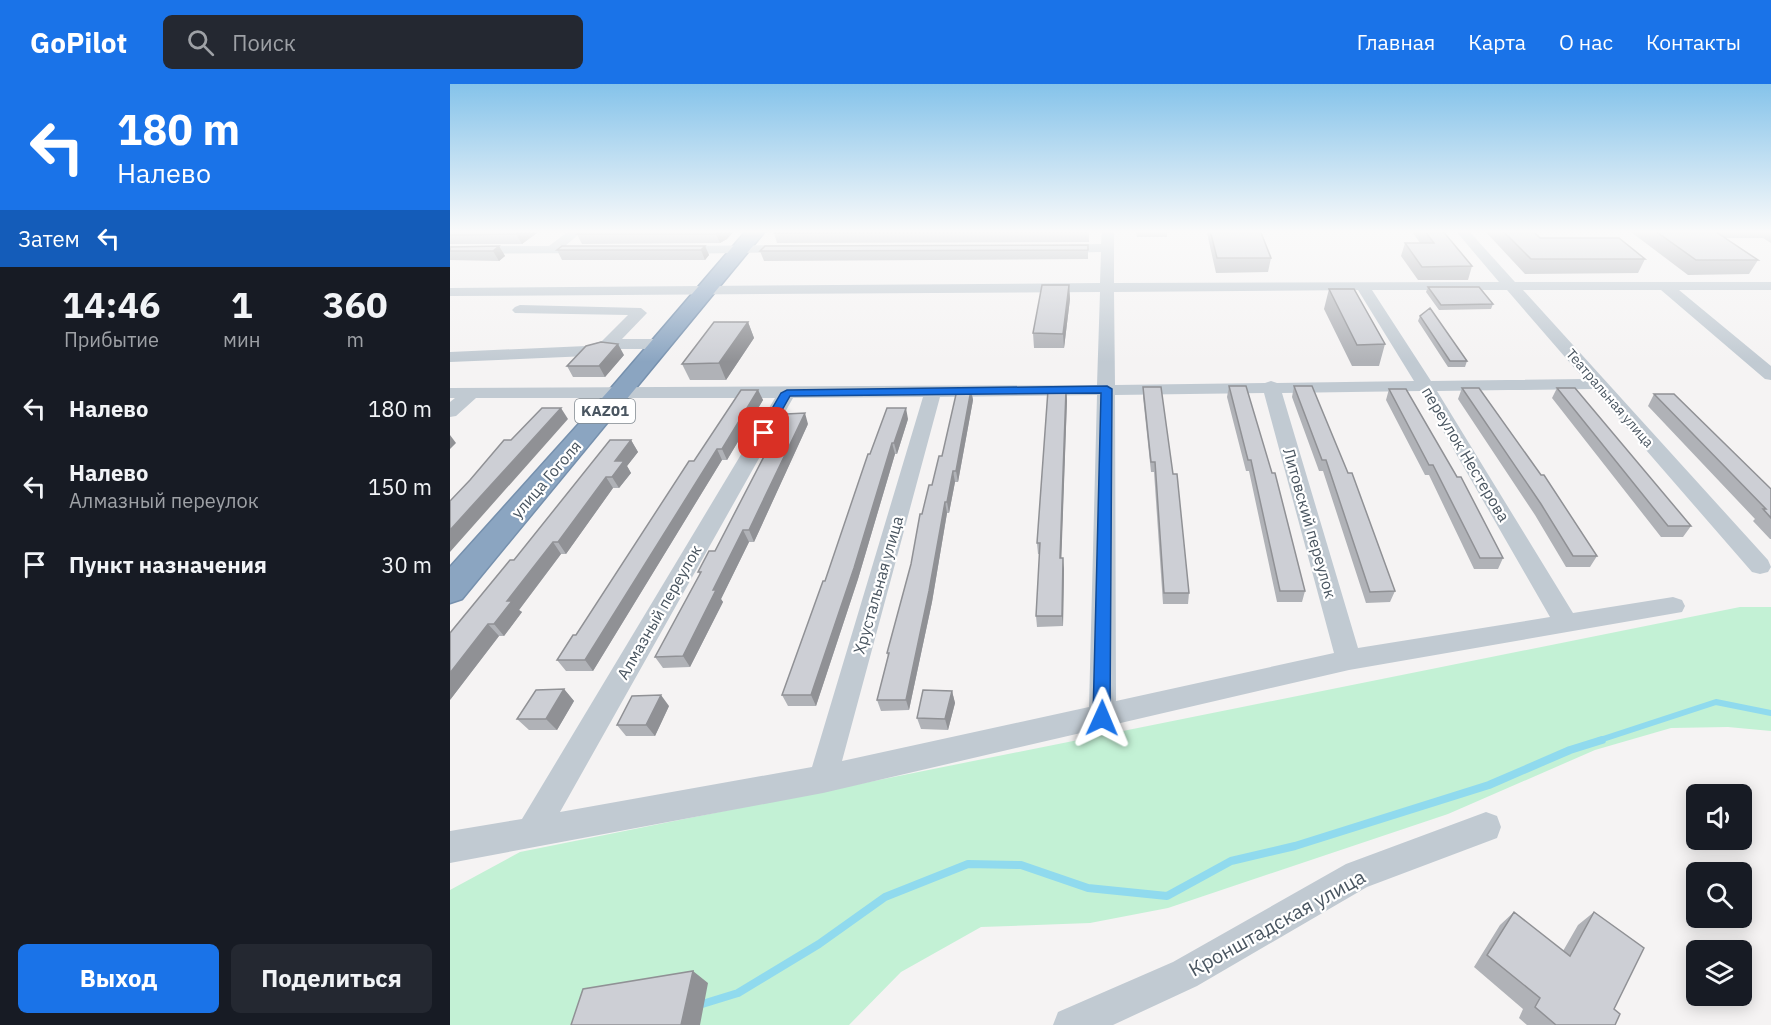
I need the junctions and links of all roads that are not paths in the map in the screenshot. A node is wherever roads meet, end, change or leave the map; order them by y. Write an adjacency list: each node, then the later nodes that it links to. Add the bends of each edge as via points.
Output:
1 (720, 274): 10 (highway, улица Гоголя / KАZ01)
2 (1106, 274): 8 (street)
3 (1503, 274): 5 (street, Театральная улица)
4 (1362, 286): 5 (street); 8 (street); 17 (street, переулок Нестерова)
5 (1514, 286): 6 (street); 16 (street, Театральная улица)
6 (1665, 286): 7 (street); 15 (street)
7 (1771, 286)
8 (1106, 288): 10 (street); 19 (street)
9 (450, 292): 10 (street)
10 (704, 292): 13 (highway, улица Гоголя / KАZ01)
11 (520, 310): 12 (street, via 636,310 639,313)
12 (608, 344): 13 (street); 14 (street, via 588,351)
13 (660, 344): 20 (highway, улица Гоголя / KАZ01)
14 (450, 357)
15 (1771, 375)
16 (1597, 384): 17 (street); 26 (street, Театральная улица)
17 (1425, 385): 18 (street); 29 (street, переулок Нестерова)
18 (1271, 386): 19 (street); 30 (street, Литовский переулок)
19 (1107, 389): 21 (street); 31 (street)
20 (621, 392): 23 (street); 24 (street); 27 (highway, улица Гоголя / KАZ01)
21 (933, 392): 24 (street); 32 (street, Хрустальная улица)
22 (450, 393): 23 (street)
23 (471, 393): 25 (street)
24 (787, 393): 34 (street, Алмазный переулок)
25 (450, 412)
26 (1760, 566)
27 (450, 590)
28 (1673, 606): 29 (street)
29 (1567, 624): 30 (street)
30 (1349, 660): 31 (street)
31 (1102, 718): 32 (street)
32 (824, 779): 34 (street)
33 (1486, 827): 36 (street, Кронштадская улица, via 1357,875 1185,974)
34 (532, 831): 35 (street)
35 (450, 847)
36 (1071, 1025)

